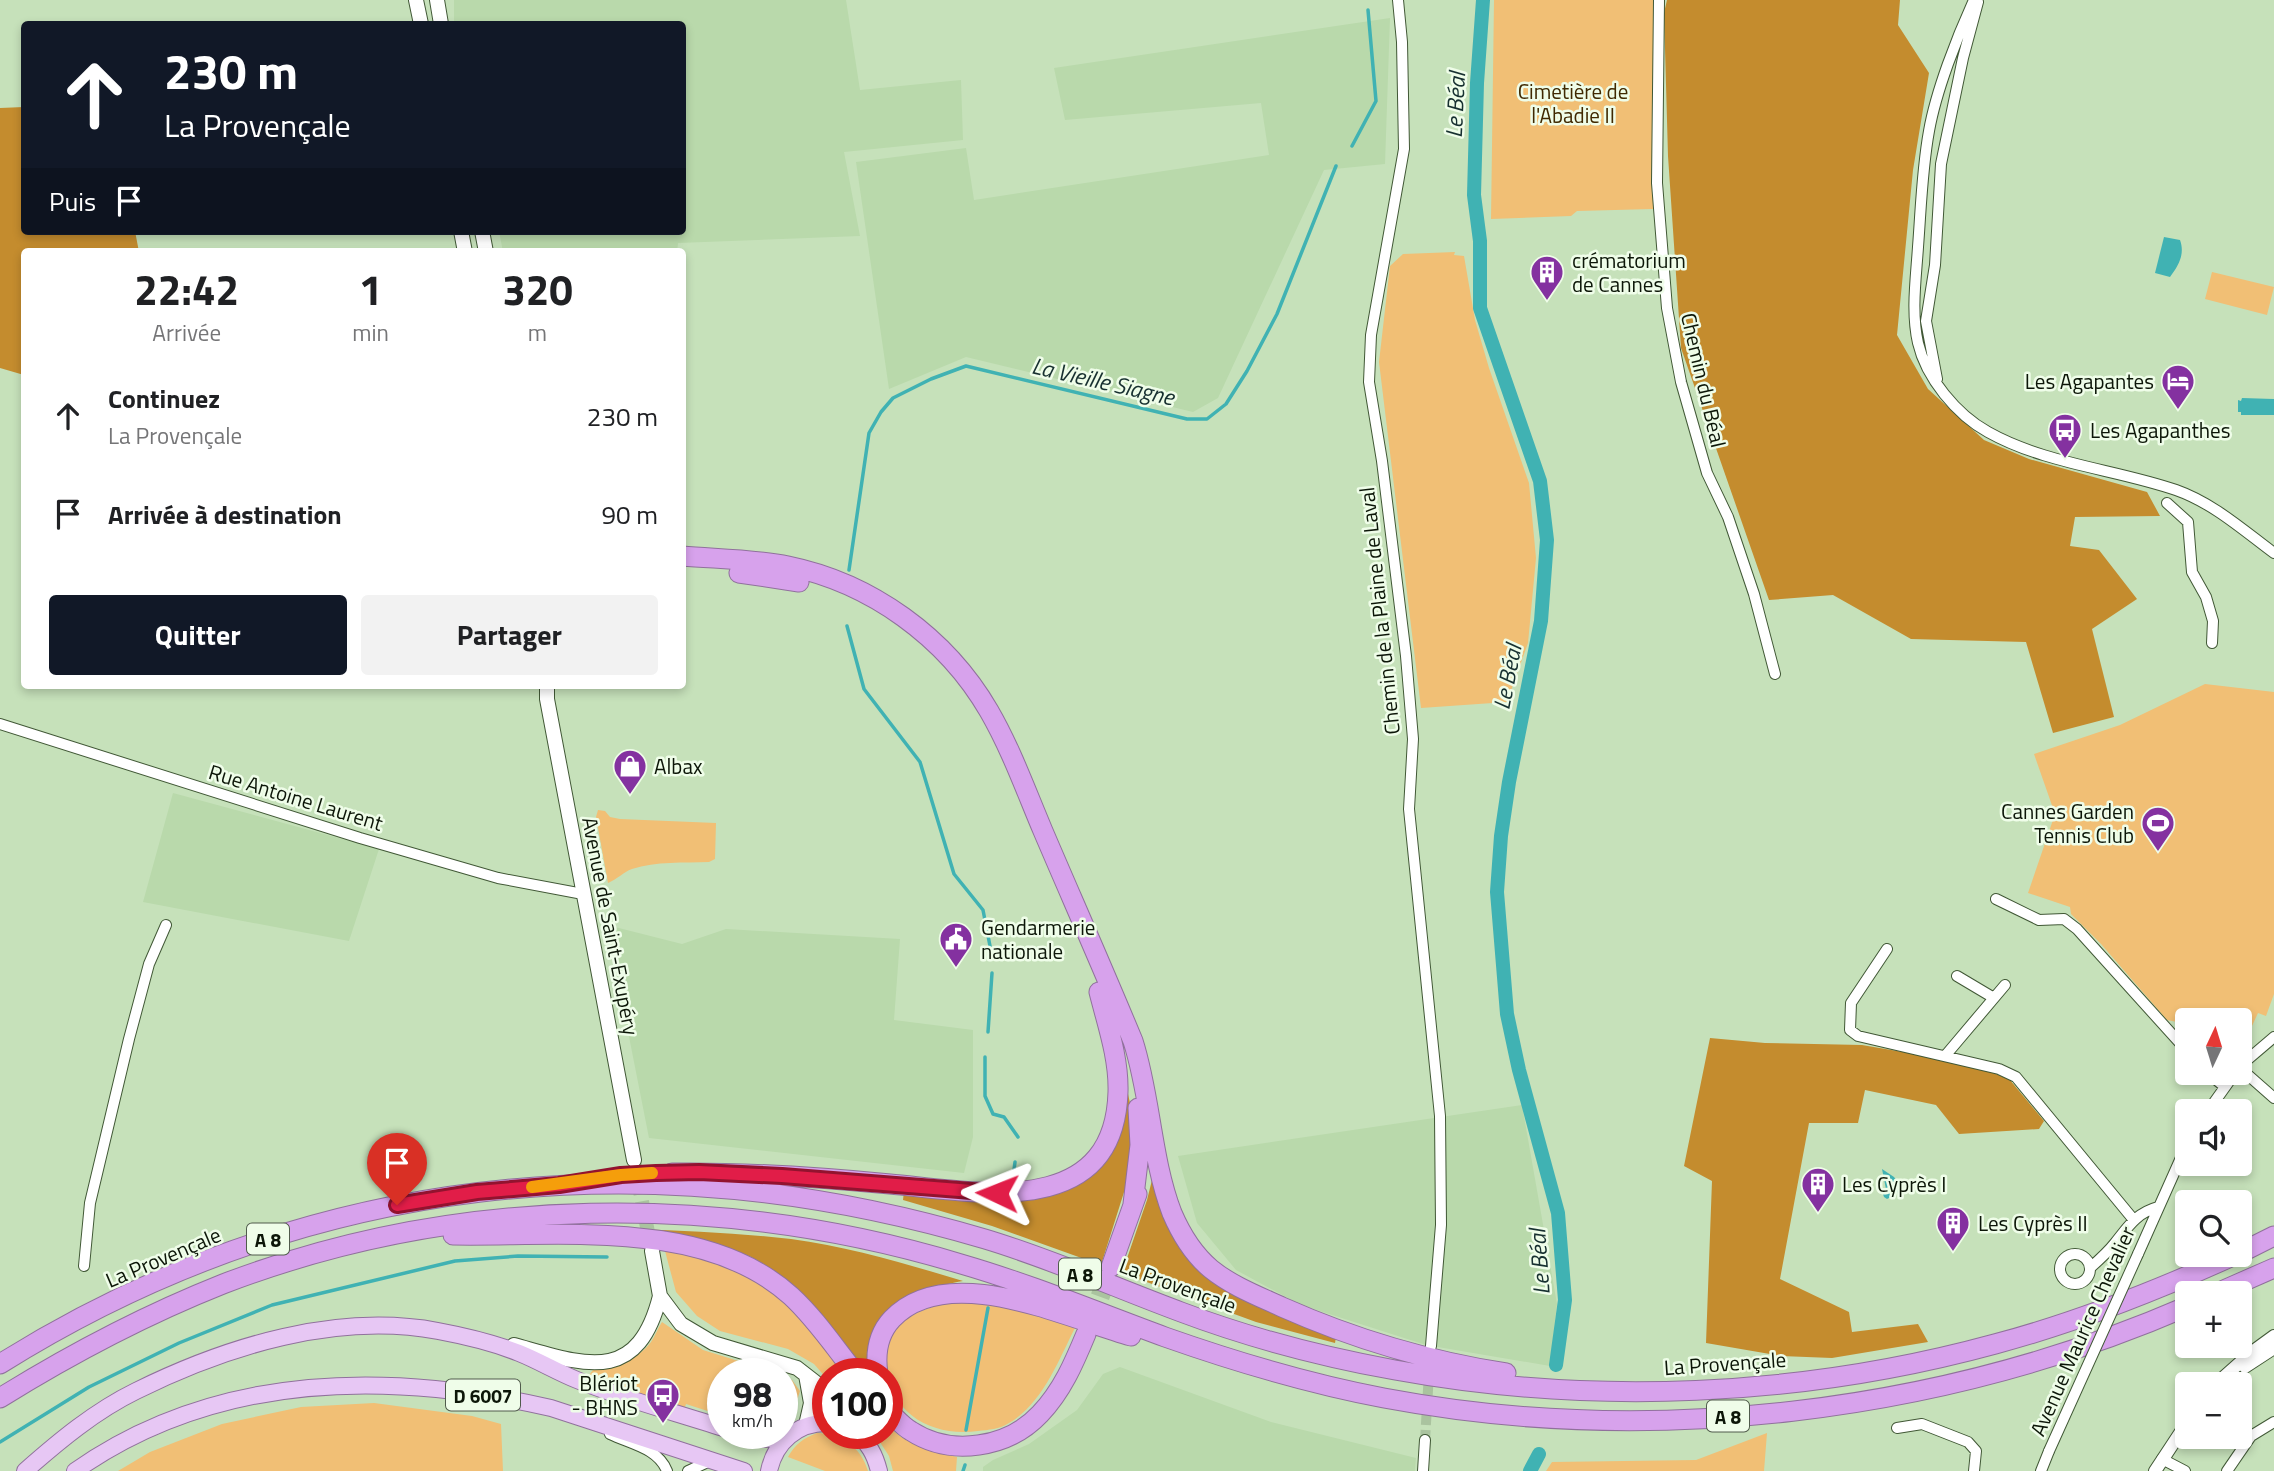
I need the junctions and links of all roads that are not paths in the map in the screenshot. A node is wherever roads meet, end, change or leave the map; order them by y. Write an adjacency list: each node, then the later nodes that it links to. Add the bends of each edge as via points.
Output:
1 (416, 0): 6 (main road)
2 (437, 0): 7 (main road)
3 (1398, 0): 58 (street, Chemin de la Plaine de Laval, via 1404,149 1371,335 1369,382 1406,656 1413,739 1409,809 1440,1116 1441,1225)
4 (1659, 0): 14 (street, Chemin du Béal, via 1657,183 1667,308 1681,382 1707,473 1728,517)
5 (1976, 0): 8 (street, via 1941,164 1935,265 1926,321); 8 (street, via 1930,128 1923,175 1914,315 1917,342)
6 (420, 21)
7 (441, 21)
8 (1938, 385): 10 (street, via 1965,417 1989,433 2024,448 2186,494 2207,503)
9 (2167, 503): 13 (street, via 2188,522 2192,572 2213,621)
10 (2274, 553)
11 (686, 556): 34 (highway, via 771,563 847,585 899,614 955,663 989,711 1014,761 1133,1041)
12 (686, 568): 23 (highway, via 782,578 825,590 876,614 938,664 960,689 997,754)
13 (2212, 643)
14 (1775, 674)
15 (545, 690): 17 (main road, Avenue de Saint-Exupéry)
16 (0, 724): 17 (street, Rue Antoine Laurent, via 360,838 498,878)
17 (583, 894): 35 (main road, Avenue de Saint-Exupéry)
18 (1996, 899): 26 (street, via 2039,920 2064,919 2077,929)
19 (166, 925): 47 (street, via 149,964 129,1039 90,1203)
20 (1887, 949): 27 (street, via 1851,1003 1850,1030 1870,1040)
21 (1957, 976): 24 (street)
22 (2005, 985): 24 (street)
23 (1099, 992): 37 (highway, via 1118,1079 1115,1120 1099,1154 1080,1174 1062,1184 977,1193 699,1172 621,1175); 38 (highway, via 1126,1055 1135,1093 1140,1145)
24 (1994, 998): 27 (street)
25 (2274, 1037): 28 (street)
26 (2175, 1038)
27 (1945, 1056): 40 (street, via 2016,1077)
28 (2252, 1056)
29 (2252, 1080): 32 (street)
30 (2223, 1085): 31 (street)
31 (2225, 1087): 33 (street)
32 (2274, 1098)
33 (2216, 1099)
34 (1149, 1110): 38 (highway, via 1146,1159); 68 (highway, via 1166,1193 1180,1229 1199,1258 1229,1282 1371,1342 1448,1363)
35 (634, 1160)
36 (2175, 1170): 39 (street, Avenue Maurice Chevalier)
37 (559, 1185): 62 (highway, La Provençale / A 8, via 416,1202 295,1231 162,1278); 68 (highway, La Provençale / A 8, via 702,1186 855,1206 995,1242 1225,1327 1323,1354 1476,1382)
38 (1133, 1204): 48 (highway)
39 (2158, 1207): 40 (street, Avenue Maurice Chevalier); 93 (street, Avenue Maurice Chevalier, bridge)
40 (2133, 1219): 50 (street, Avenue Maurice Chevalier)
41 (403, 1234): 60 (highway, via 583,1235 705,1250 756,1271 791,1296); 63 (highway, A 8, via 480,1221 599,1212 695,1214 794,1225 954,1262); 69 (highway, A 8, via 253,1273 205,1292 128,1326)
42 (2274, 1236): 44 (highway, La Provençale / A 8)
43 (2060, 1246): 46 (street, Avenue Maurice Chevalier)
44 (2252, 1247)
45 (652, 1251): 53 (main road)
46 (2067, 1256): 50 (street, Avenue Maurice Chevalier, via 2082,1256); 50 (street, Avenue Maurice Chevalier, via 2056,1276 2067,1282 2081,1283)
47 (83, 1266)
48 (1111, 1267)
49 (2206, 1267): 68 (highway, La Provençale / A 8, via 2091,1314 1993,1345 1920,1361 1758,1385)
50 (2090, 1268)
51 (2274, 1268): 52 (highway)
52 (2244, 1281)
53 (660, 1296): 55 (main road, via 642,1339 629,1353 603,1363 570,1360 438,1326); 66 (main road, via 681,1324 695,1334 785,1363)
54 (2175, 1311): 63 (highway, A 8, via 2082,1347 1921,1390 1835,1405 1670,1419 1601,1420 1452,1409 1383,1398)
55 (389, 1325): 72 (main road, D 6007, via 439,1331 502,1347 575,1379); 84 (main road, D 6007, via 281,1339 188,1368 86,1421)
56 (1086, 1334): 73 (highway, via 1054,1397 1031,1423 1015,1433 986,1444 954,1446 922,1437)
57 (2274, 1336): 64 (street)
58 (1431, 1346)
59 (2274, 1348): 65 (street)
60 (844, 1358)
61 (877, 1358): 63 (highway, via 886,1325 899,1312 917,1302 961,1293 1001,1297 1157,1344)
62 (0, 1364)
63 (1258, 1366)
64 (2228, 1372)
65 (2237, 1372)
66 (806, 1375): 67 (main road); 75 (main road, via 811,1403)
67 (812, 1381)
68 (1597, 1391)
69 (0, 1398)
70 (570, 1414): 83 (main road, D 6007); 85 (main road, D 6007, via 436,1389 334,1385 291,1389 213,1406 156,1425); 86 (street, via 653,1452)
71 (2274, 1422): 96 (street, via 2251,1436)
72 (707, 1423)
73 (903, 1423)
74 (812, 1424): 75 (main road)
75 (806, 1425): 77 (main road)
76 (1897, 1429): 92 (street, via 1922,1424 1968,1441 1976,1451)
77 (798, 1430)
78 (1425, 1440): 91 (street)
79 (2175, 1440): 82 (street)
80 (777, 1449): 89 (main road)
81 (870, 1449): 90 (main road)
82 (2162, 1459): 94 (street); 95 (street)
83 (712, 1460): 87 (street); 88 (main road, D 6007)
84 (25, 1471)
85 (75, 1471)
86 (667, 1471)
87 (688, 1471)
88 (744, 1471)
89 (769, 1471)
90 (879, 1471)
91 (1423, 1471)
92 (1974, 1471)
93 (2041, 1471)
94 (2155, 1471)
95 (2185, 1471)
96 (2227, 1471)

